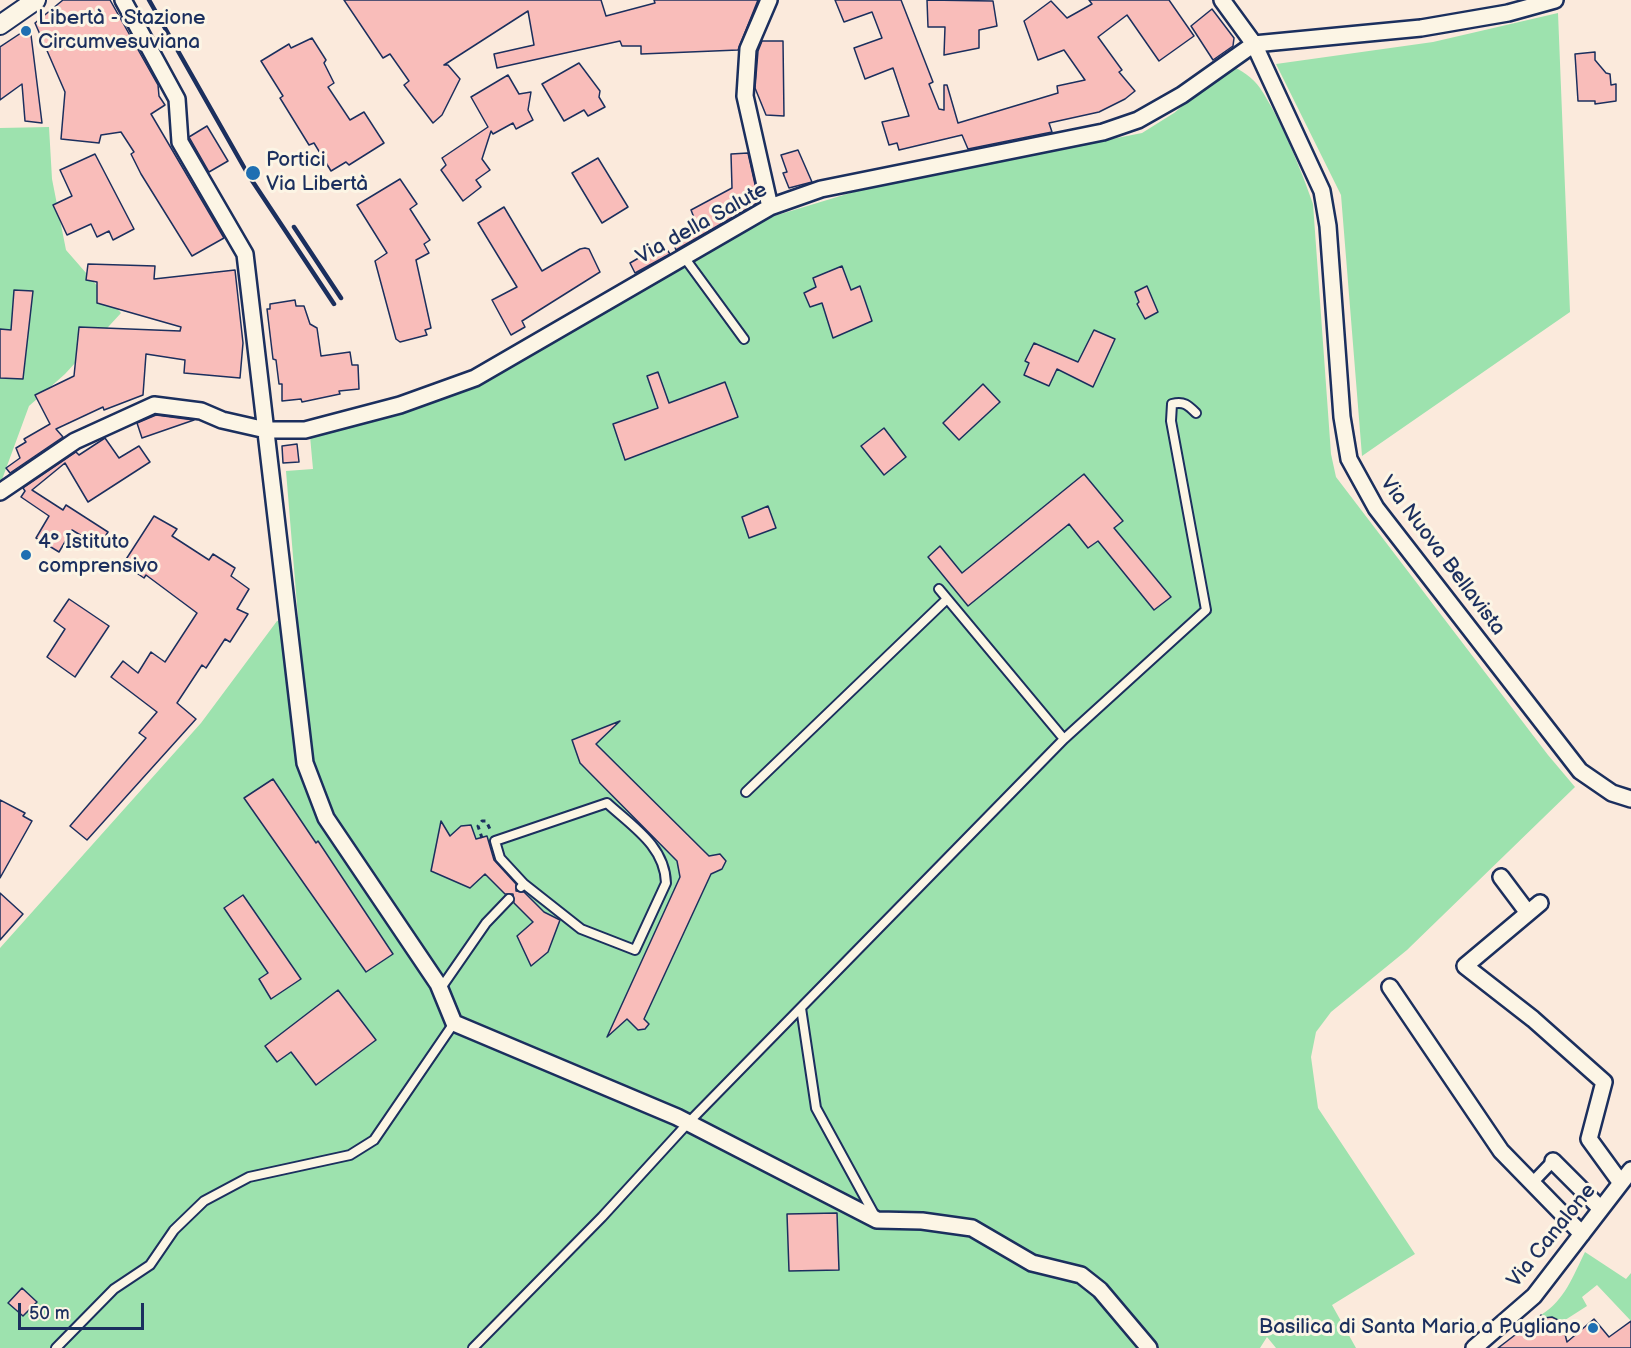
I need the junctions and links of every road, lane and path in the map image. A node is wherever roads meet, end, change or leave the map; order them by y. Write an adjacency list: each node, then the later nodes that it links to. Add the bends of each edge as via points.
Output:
1 (36, 0): 7 (street)
2 (123, 0): 13 (street, via 177,99 180,142 244,254)
3 (769, 0): 9 (street, via 748,49 745,96)
4 (1222, 0): 8 (street, Via Nuova Bellavista)
5 (1555, 0): 6 (street, Via della Salute)
6 (1506, 6): 8 (street, Via della Salute, via 1420,28)
7 (0, 25)
8 (1254, 44): 9 (street, Via della Salute, via 1182,95 1138,120 1112,129 821,189); 19 (street, Via Nuova Bellavista, via 1322,191 1349,459 1376,508 1580,771 1612,793)
9 (770, 207): 10 (street, Via della Salute)
10 (684, 257): 11 (lane); 13 (street, Via della Salute, via 475,378 400,405 305,430)
11 (744, 339)
12 (1196, 413): 17 (lane, via 1180,402 1172,404 1171,421 1206,610)
13 (266, 430): 14 (street, Via della Salute, via 201,411 154,405 75,441); 27 (street, via 305,763 326,818)
14 (0, 492)
15 (939, 589): 16 (lane)
16 (947, 599): 17 (lane); 18 (lane)
17 (1064, 739): 28 (lane)
18 (746, 792)
19 (1631, 799)
20 (482, 838): 21 (path, via 478,826 486,821)
21 (495, 841): 21 (lane, via 607,803 654,847 666,871 666,883 635,950 581,929 522,886 500,858)
22 (1501, 877): 25 (street)
23 (509, 899): 27 (lane, via 486,923)
24 (1540, 903): 25 (street)
25 (1528, 913): 32 (street, via 1465,966 1604,1082 1589,1139)
26 (1390, 987): 33 (street, via 1501,1151)
27 (440, 989): 29 (street)
28 (801, 1008): 30 (lane); 35 (lane, via 816,1108)
29 (454, 1023): 30 (street); 37 (lane, via 374,1140 351,1155 249,1177 204,1201 174,1230 150,1265 114,1289)
30 (688, 1123): 35 (street); 38 (lane, via 602,1218)
31 (1553, 1161): 33 (street); 34 (street)
32 (1626, 1177): 34 (street, Via Canalone)
33 (1532, 1183): 36 (street)
34 (1601, 1209): 36 (street, Via Canalone)
35 (877, 1220): 39 (street, via 972,1228 1032,1263 1081,1275 1100,1290)
36 (1581, 1234): 40 (street, Via Canalone, via 1533,1296)
37 (56, 1348)
38 (473, 1348)
39 (1149, 1348)
40 (1474, 1348)

